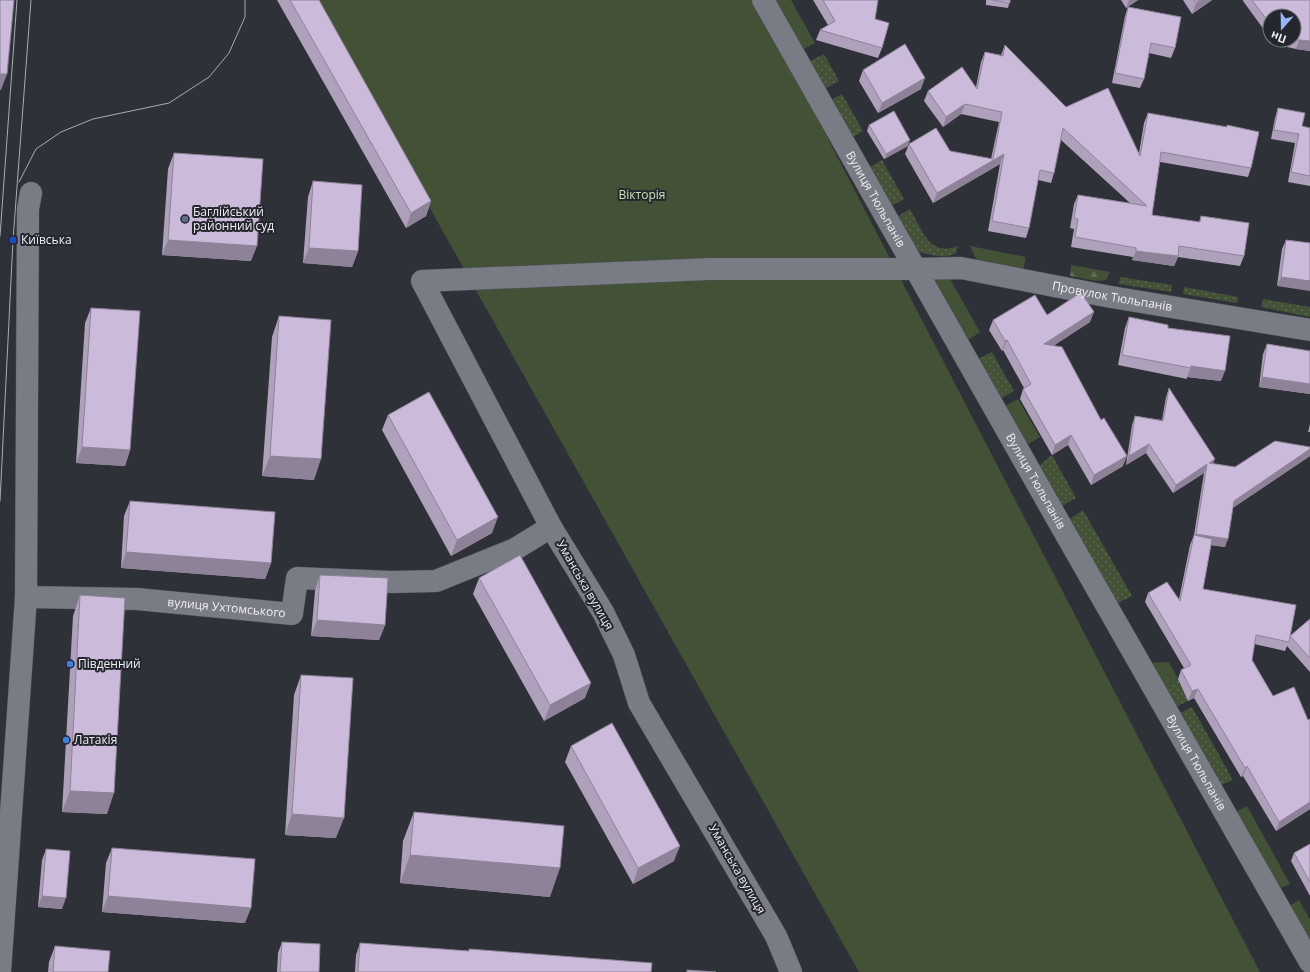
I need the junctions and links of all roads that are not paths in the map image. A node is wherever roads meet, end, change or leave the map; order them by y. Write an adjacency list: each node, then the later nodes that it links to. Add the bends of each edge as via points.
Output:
1 (763, 0): 3 (street, Вулиця Тюльпанів)
2 (31, 193): 7 (street, via 28,216)
3 (914, 270): 4 (street, Провулок Тюльпанів, via 710,269); 5 (street, Провулок Тюльпанів, via 961,268 1111,297); 8 (street, Вулиця Тюльпанів)
4 (422, 282): 6 (street, Уманська вулиця)
5 (1310, 330)
6 (551, 527): 7 (street, вулиця Ухтомського, via 515,550 436,581 297,578 292,614 137,599); 10 (street, Уманська вулиця, via 603,612 624,655 639,703 776,936)
7 (26, 597): 9 (street)
8 (1310, 962)
9 (0, 972)
10 (791, 972)

